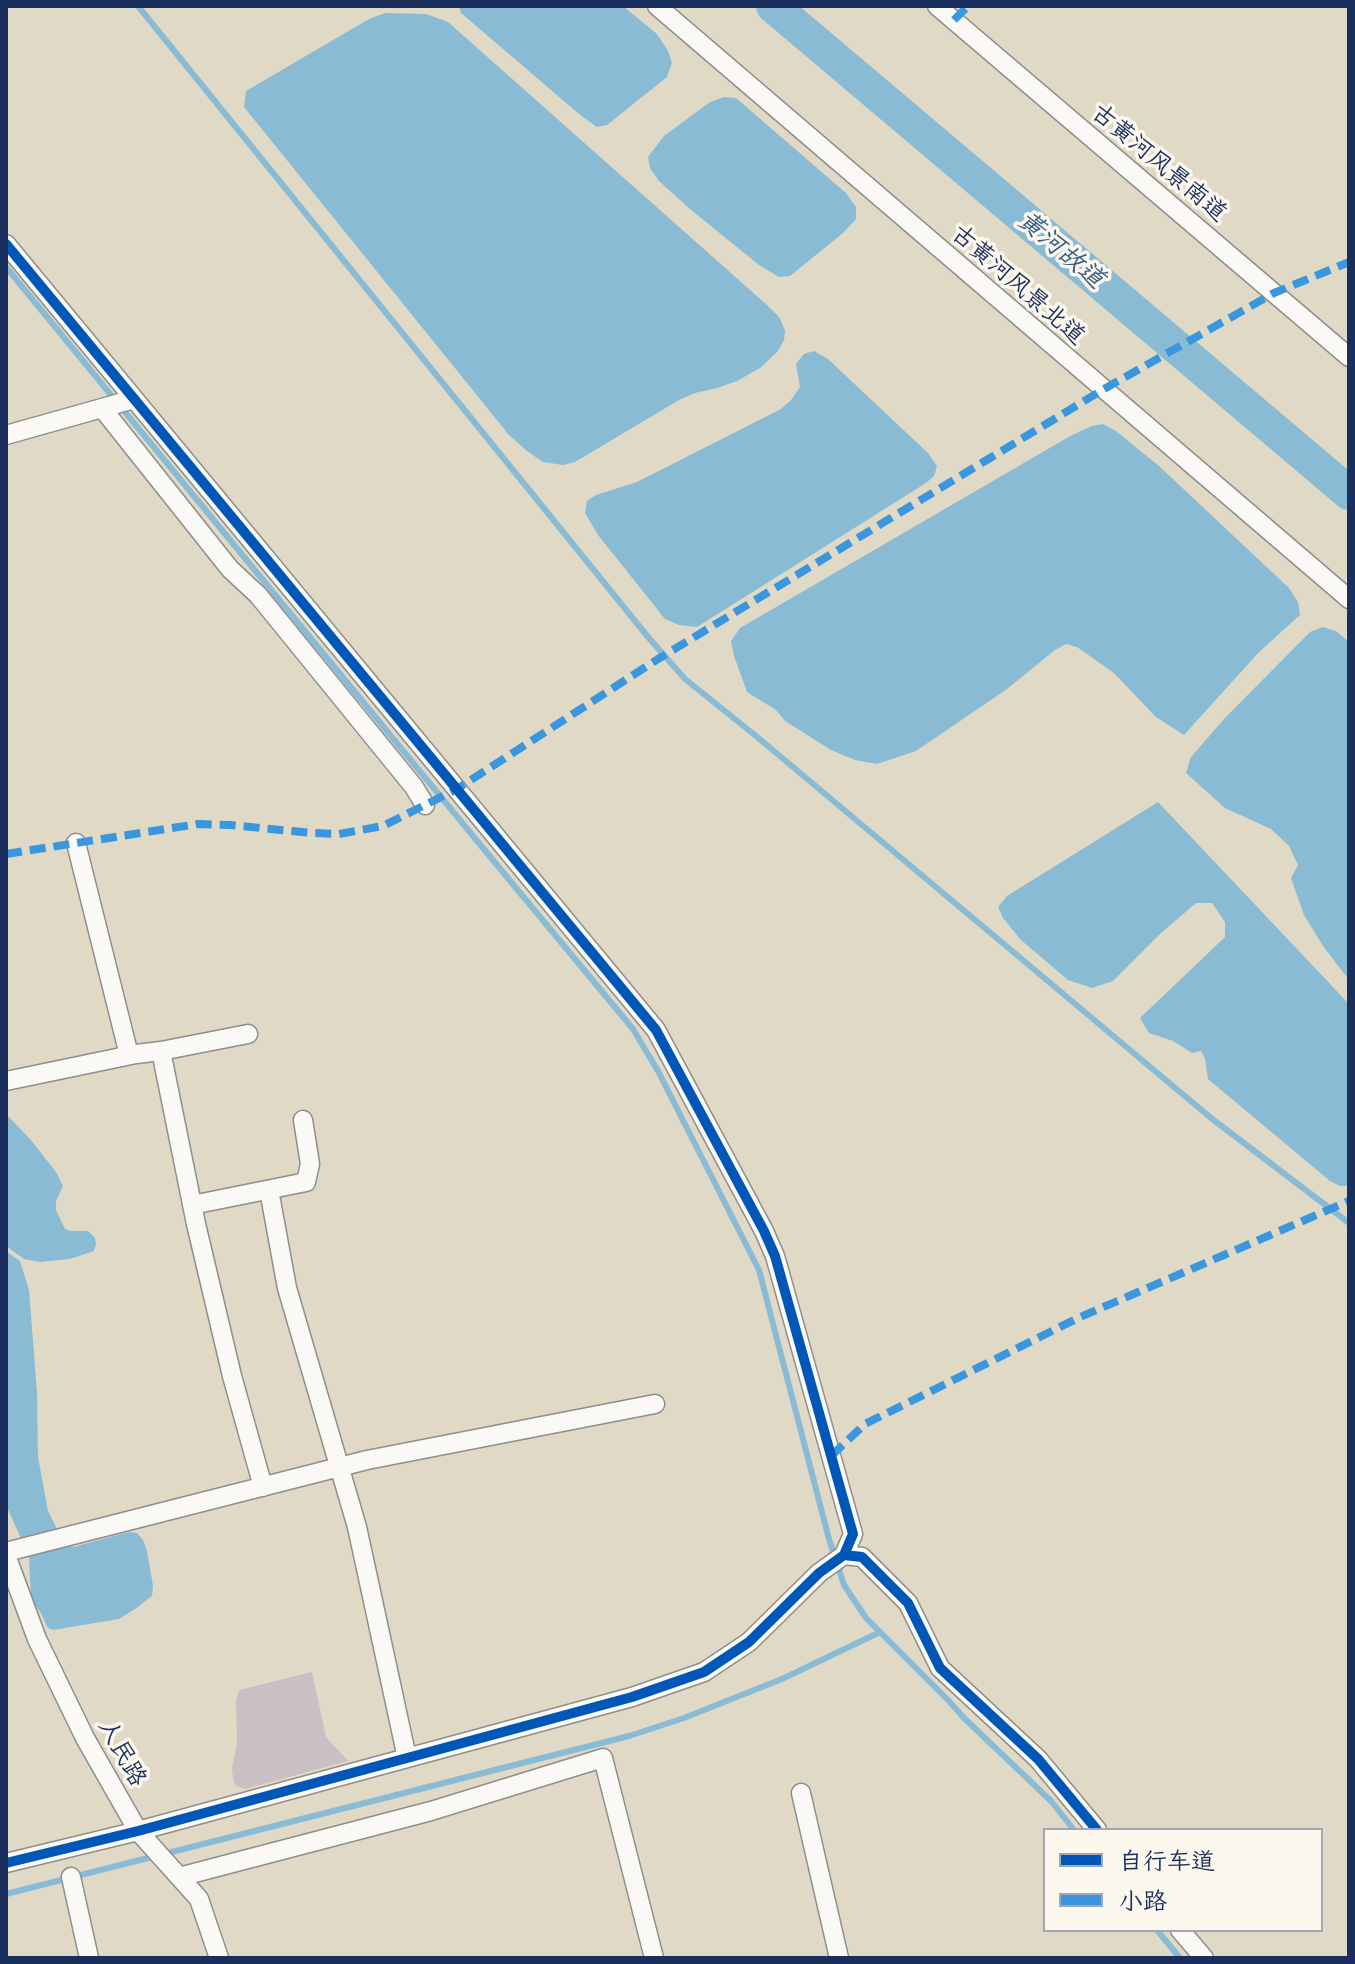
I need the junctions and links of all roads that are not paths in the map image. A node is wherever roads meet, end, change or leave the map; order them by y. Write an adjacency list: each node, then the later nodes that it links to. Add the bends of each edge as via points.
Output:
1 (657, 6): 7 (street, 古黄河风景北道)
2 (937, 6): 4 (street, 古黄河风景南道)
3 (6, 244): 5 (street)
4 (1349, 357)
5 (119, 403): 6 (street); 8 (street, via 230,569 258,595); 21 (street, via 656,1030 775,1256 853,1534)
6 (6, 435)
7 (1349, 599)
8 (425, 805)
9 (76, 843): 12 (street)
10 (248, 1034): 11 (street)
11 (161, 1051): 12 (street); 16 (street)
12 (129, 1055): 13 (street)
13 (6, 1081)
14 (303, 1120): 15 (street, via 310,1164 306,1182)
15 (269, 1190): 16 (street); 18 (street, via 287,1288)
16 (192, 1205): 19 (street)
17 (655, 1404): 18 (street)
18 (340, 1467): 19 (street); 22 (street)
19 (263, 1487): 20 (street)
20 (6, 1554): 25 (street, 人民路, via 37,1639)
21 (838, 1559): 22 (street, via 749,1642 704,1672); 24 (street, via 862,1557 908,1603 940,1668 1038,1759)
22 (407, 1758): 25 (street)
23 (801, 1793): 33 (street)
24 (1095, 1828)
25 (138, 1831): 26 (street); 28 (street, 人民路)
26 (6, 1863)
27 (71, 1877): 30 (street)
28 (179, 1877): 31 (street, 人民路, via 199,1899); 32 (street, via 431,1811 603,1758)
29 (1182, 1932): 34 (street)
30 (89, 1958)
31 (219, 1958)
32 (654, 1958)
33 (839, 1958)
34 (1204, 1958)

